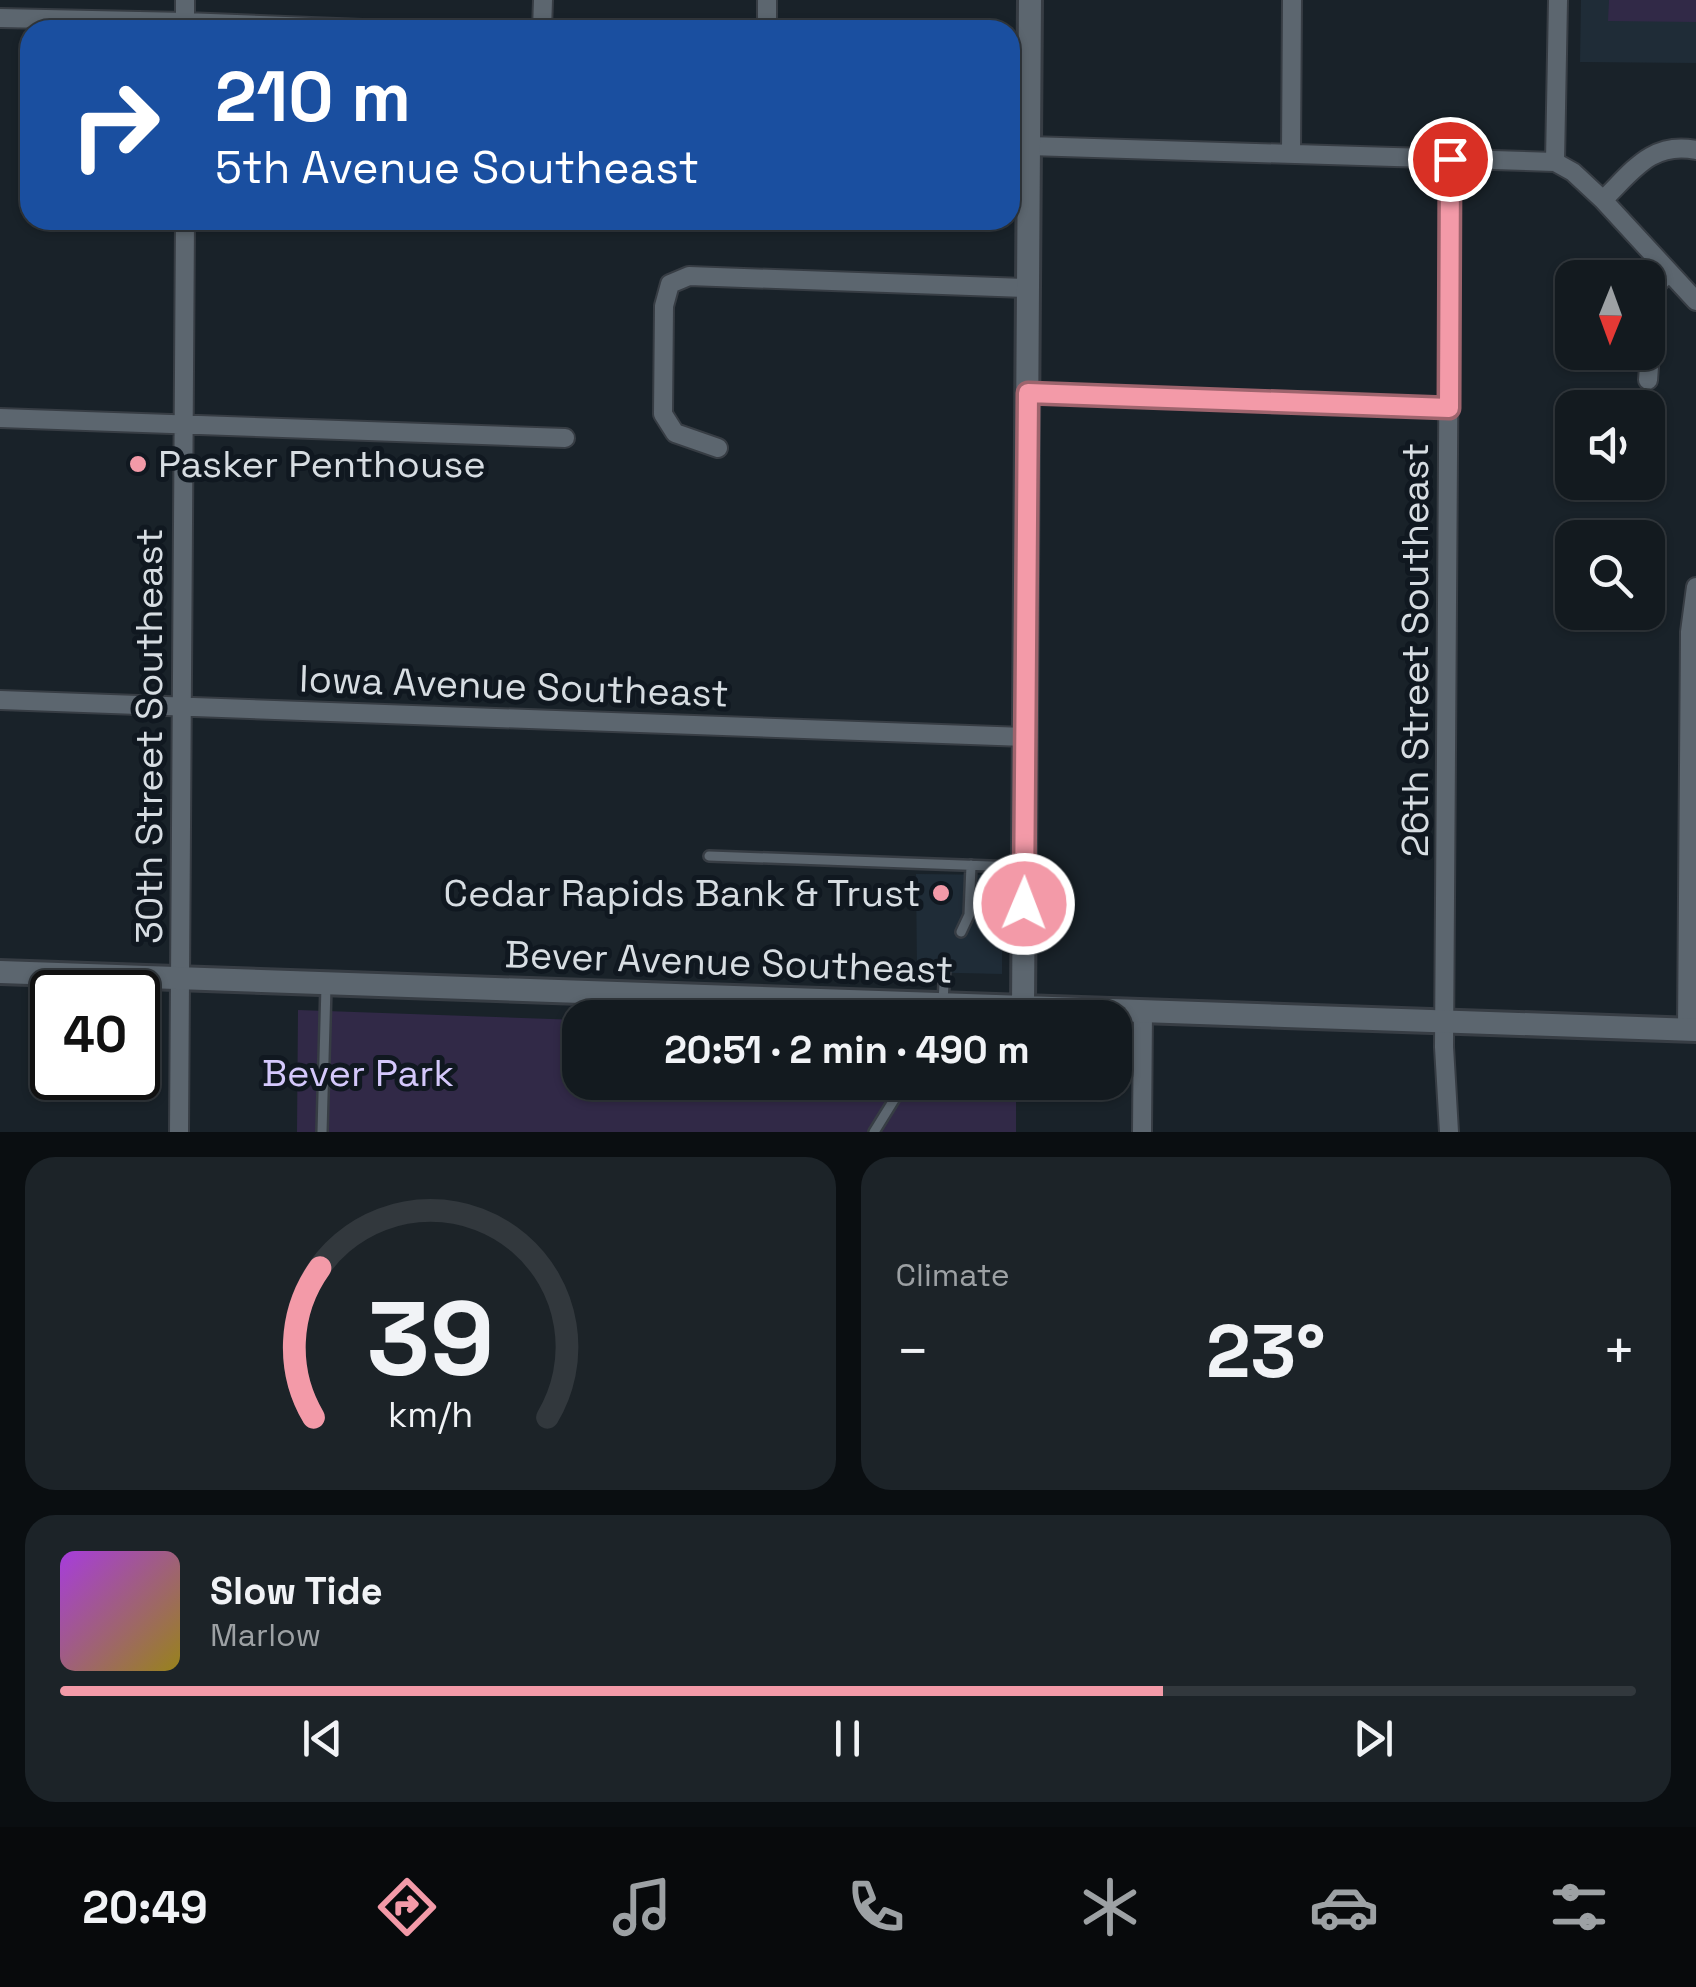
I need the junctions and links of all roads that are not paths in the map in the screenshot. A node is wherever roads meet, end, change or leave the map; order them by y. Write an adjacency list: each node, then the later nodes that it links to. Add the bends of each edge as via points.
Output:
1 (1030, 0): 6 (street)
2 (1292, 0): 9 (street)
3 (1558, 0): 11 (street)
4 (0, 18): 5 (street)
5 (46, 20)
6 (1021, 51): 7 (street)
7 (1029, 146): 9 (street); 15 (street)
8 (1696, 150): 12 (street, via 1665,149 1644,158)
9 (1291, 154): 10 (street)
10 (1450, 159): 11 (street); 19 (street, 26th Street Southeast)
11 (1555, 162): 12 (street)
12 (1604, 200): 14 (street)
13 (185, 230): 21 (street, 30th Street Southeast)
14 (1669, 272): 16 (street); 17 (street, via 1655,286)
15 (1028, 288): 18 (street); 23 (street, via 689,276 670,284 663,414 675,433)
16 (1696, 301)
17 (1648, 380)
18 (1028, 393): 19 (street); 28 (street)
19 (1449, 408): 44 (street, 26th Street Southeast)
20 (0, 418): 21 (street)
21 (184, 425): 22 (street); 27 (street, 30th Street Southeast)
22 (565, 438)
23 (718, 448)
24 (1696, 586): 25 (street)
25 (1693, 632): 29 (street)
26 (0, 700): 27 (street, Iowa Avenue Southeast)
27 (181, 706): 28 (street, Iowa Avenue Southeast); 37 (street, 30th Street Southeast)
28 (1025, 737): 32 (street)
29 (1693, 761): 33 (street)
30 (709, 856): 31 (lane)
31 (971, 865): 32 (lane); 34 (lane, via 970,915)
32 (1024, 867): 41 (street)
33 (1692, 892): 45 (street)
34 (961, 932)
35 (945, 968): 40 (lane)
36 (0, 972): 37 (street, Bever Avenue Southeast)
37 (180, 978): 38 (street, Bever Avenue Southeast); 47 (street, 30th Street Southeast)
38 (326, 984): 39 (street, Bever Avenue Southeast); 48 (lane)
39 (731, 1000)
40 (936, 1000)
41 (1023, 1000)
42 (1132, 1011): 43 (street, Bever Avenue Southeast)
43 (1143, 1011): 44 (street, Bever Avenue Southeast); 50 (street)
44 (1444, 1021): 45 (street, Bever Avenue Southeast); 51 (street, 26th Street Southeast)
45 (1692, 1030)
46 (894, 1100): 49 (lane)
47 (179, 1132)
48 (322, 1132)
49 (874, 1132)
50 (1142, 1132)
51 (1448, 1132)

